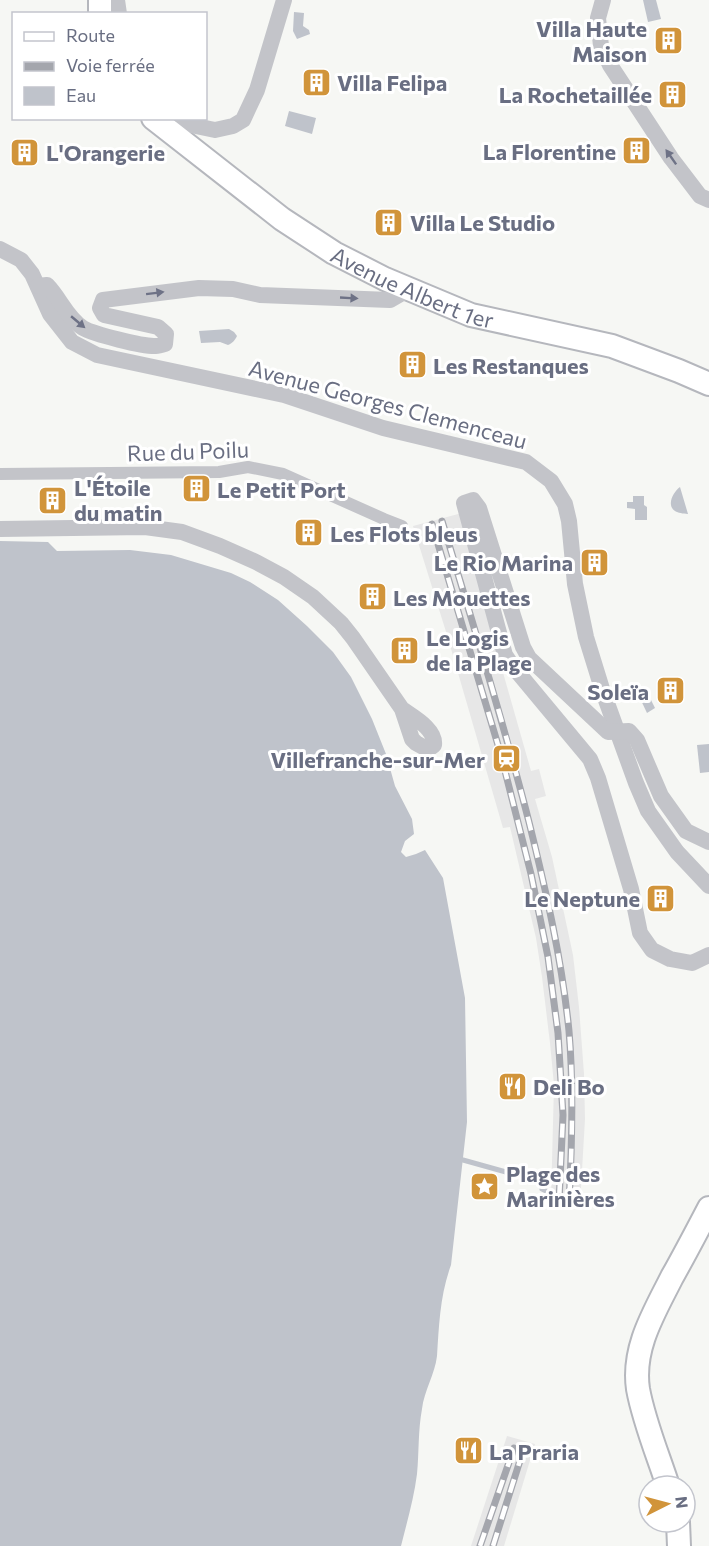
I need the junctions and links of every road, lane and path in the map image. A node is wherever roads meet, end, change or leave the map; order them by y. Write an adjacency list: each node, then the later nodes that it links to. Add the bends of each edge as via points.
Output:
1 (284, 0): 4 (street, via 257,90 243,120 215,130)
2 (603, 0): 5 (street, one-way to 2, via 700,196 671,158 610,65 600,37 598,18)
3 (156, 120): 8 (main road, Avenue Albert 1er, via 313,240)
4 (186, 120)
5 (709, 200)
6 (0, 249): 7 (street, Avenue Georges Clemenceau, via 21,260)
7 (38, 286): 8 (street, one-way to 8, via 47,285 83,328 155,346 165,344 166,334 158,327 104,315 100,308 103,300 199,288 260,295 390,300); 14 (street, Avenue Georges Clemenceau, via 50,314 72,342 97,355 284,395 383,428 526,462 551,482 565,504 586,638)
8 (409, 289): 9 (main road, Avenue Albert 1er, via 471,315 612,346)
9 (709, 384)
10 (0, 474): 11 (street, Rue du Poilu, via 219,472 249,467 283,474)
11 (402, 526)
12 (0, 529): 13 (street, via 145,527 182,532 256,562 313,597 341,622)
13 (402, 709)
14 (618, 732): 15 (street, via 629,731 637,740 661,796 686,831); 16 (street, Avenue Georges Clemenceau, via 648,811 677,852); 17 (street, via 608,732 529,658 518,636 479,508 473,500 464,503 505,655 590,759 598,778 640,933 652,950 670,959 692,963)
15 (709, 842)
16 (709, 886)
17 (709, 955)
18 (709, 1208): 19 (main road, via 651,1318 638,1362 638,1388 645,1419)
19 (665, 1474)

